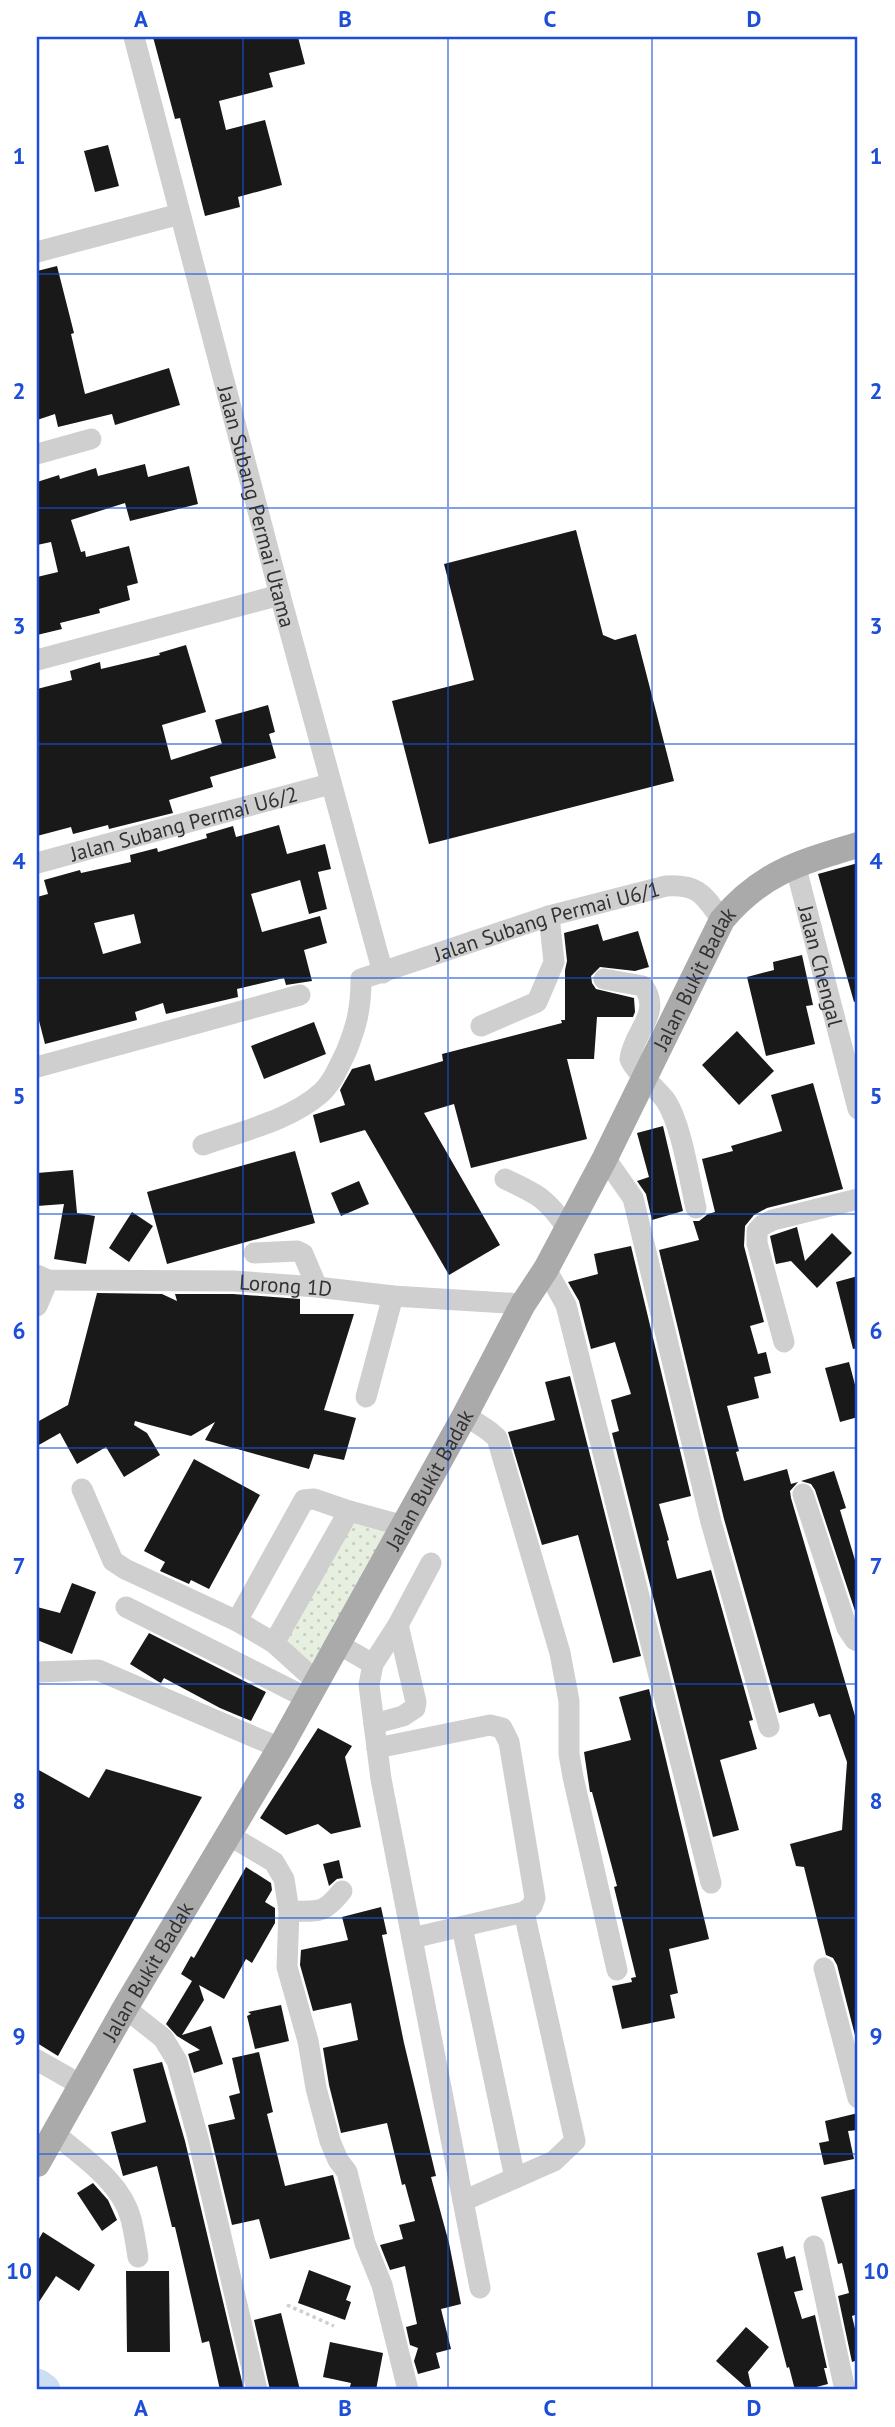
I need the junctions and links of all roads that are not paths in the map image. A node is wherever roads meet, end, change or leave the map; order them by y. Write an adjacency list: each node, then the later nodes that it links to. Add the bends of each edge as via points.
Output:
1 (134, 37): 2 (street, Jalan Subang Permai Utama)
2 (180, 214): 3 (street); 6 (street, Jalan Subang Permai Utama)
3 (37, 253)
4 (91, 439): 5 (street)
5 (37, 454)
6 (280, 595): 7 (street); 8 (street, Jalan Subang Permai Utama)
7 (37, 660)
8 (330, 783): 10 (street, Jalan Subang Permai U6/2); 14 (street, Jalan Subang Permai Utama)
9 (858, 845): 11 (main road, Jalan Bukit Badak)
10 (37, 863)
11 (794, 864): 13 (main road, Jalan Bukit Badak, via 750,892); 20 (street, Jalan Chengal)
12 (549, 916): 13 (street, Jalan Subang Permai U6/1, via 681,885 697,889); 14 (street, Jalan Subang Permai U6/1); 17 (street, via 554,962 537,1002)
13 (722, 920): 19 (main road, Jalan Bukit Badak)
14 (383, 973): 21 (street, Jalan Subang Permai U6/1, via 361,979 357,1026 338,1070 322,1092 292,1112)
15 (604, 979): 19 (street, via 643,986 649,994 652,1005 630,1059)
16 (300, 995): 18 (street)
17 (481, 1026)
18 (37, 1068)
19 (645, 1076): 22 (main road, Jalan Bukit Badak); 25 (street, via 676,1123)
20 (858, 1109)
21 (203, 1145)
22 (606, 1158): 26 (main road, Jalan Bukit Badak); 52 (street, via 634,1198 711,1522)
23 (506, 1179): 26 (street, via 540,1194)
24 (858, 1199): 34 (street, via 773,1220 757,1231)
25 (696, 1208)
26 (567, 1228): 28 (main road, Jalan Bukit Badak)
27 (254, 1253): 30 (street, via 303,1254)
28 (546, 1269): 32 (main road, Jalan Bukit Badak); 56 (street, via 566,1305)
29 (42, 1278): 30 (street, Lorong 1D); 33 (street)
30 (317, 1287): 31 (street, Lorong 1D)
31 (393, 1296): 32 (street, Lorong 1D); 35 (street)
32 (523, 1304): 36 (main road, Jalan Bukit Badak)
33 (37, 1306)
34 (784, 1342)
35 (366, 1397)
36 (465, 1415): 40 (main road, Jalan Bukit Badak); 63 (street, via 497,1438 559,1653 569,1701 573,1777)
37 (82, 1489): 43 (street, via 113,1561)
38 (803, 1494): 45 (street, via 847,1628)
39 (349, 1511): 40 (street); 43 (street, via 304,1500); 46 (street)
40 (404, 1526): 47 (main road, Jalan Bukit Badak)
41 (430, 1563): 44 (street)
42 (126, 1607): 50 (street)
43 (237, 1622): 46 (street)
44 (398, 1625): 48 (street); 51 (street, via 415,1708)
45 (858, 1641)
46 (274, 1643): 50 (street)
47 (338, 1644): 48 (street); 50 (main road, Jalan Bukit Badak)
48 (373, 1664): 51 (street, via 369,1685)
49 (37, 1672): 53 (street, via 98,1670)
50 (312, 1690): 53 (main road, Jalan Bukit Badak)
51 (374, 1724): 54 (street)
52 (769, 1727)
53 (280, 1748): 55 (main road, Jalan Bukit Badak)
54 (377, 1748): 59 (street, via 474,1727 502,1728 509,1742 535,1898); 61 (street)
55 (227, 1834): 58 (street, via 274,1862 284,1879); 64 (main road, Jalan Bukit Badak)
56 (711, 1883)
57 (342, 1891): 58 (street, via 320,1911)
58 (289, 1911): 76 (street, via 287,1967 316,2088 330,2141 347,2172 365,2243 382,2285)
59 (524, 1912): 60 (street); 70 (street, via 575,2141 554,2161)
60 (462, 1927): 61 (street); 70 (street)
61 (412, 1938): 71 (street)
62 (824, 1968): 67 (street)
63 (617, 1970)
64 (125, 2008): 66 (main road, Jalan Bukit Badak); 75 (street, via 163,2039 177,2062)
65 (37, 2060): 66 (street)
66 (81, 2085): 68 (main road, Jalan Bukit Badak)
67 (858, 2098)
68 (54, 2133): 69 (main road, Jalan Bukit Badak); 73 (street, via 120,2194 131,2216)
69 (37, 2164)
70 (515, 2178): 71 (street)
71 (463, 2201): 74 (street)
72 (814, 2246): 77 (street)
73 (138, 2257)
74 (480, 2288)
75 (257, 2390)
76 (408, 2390)
77 (845, 2390)

